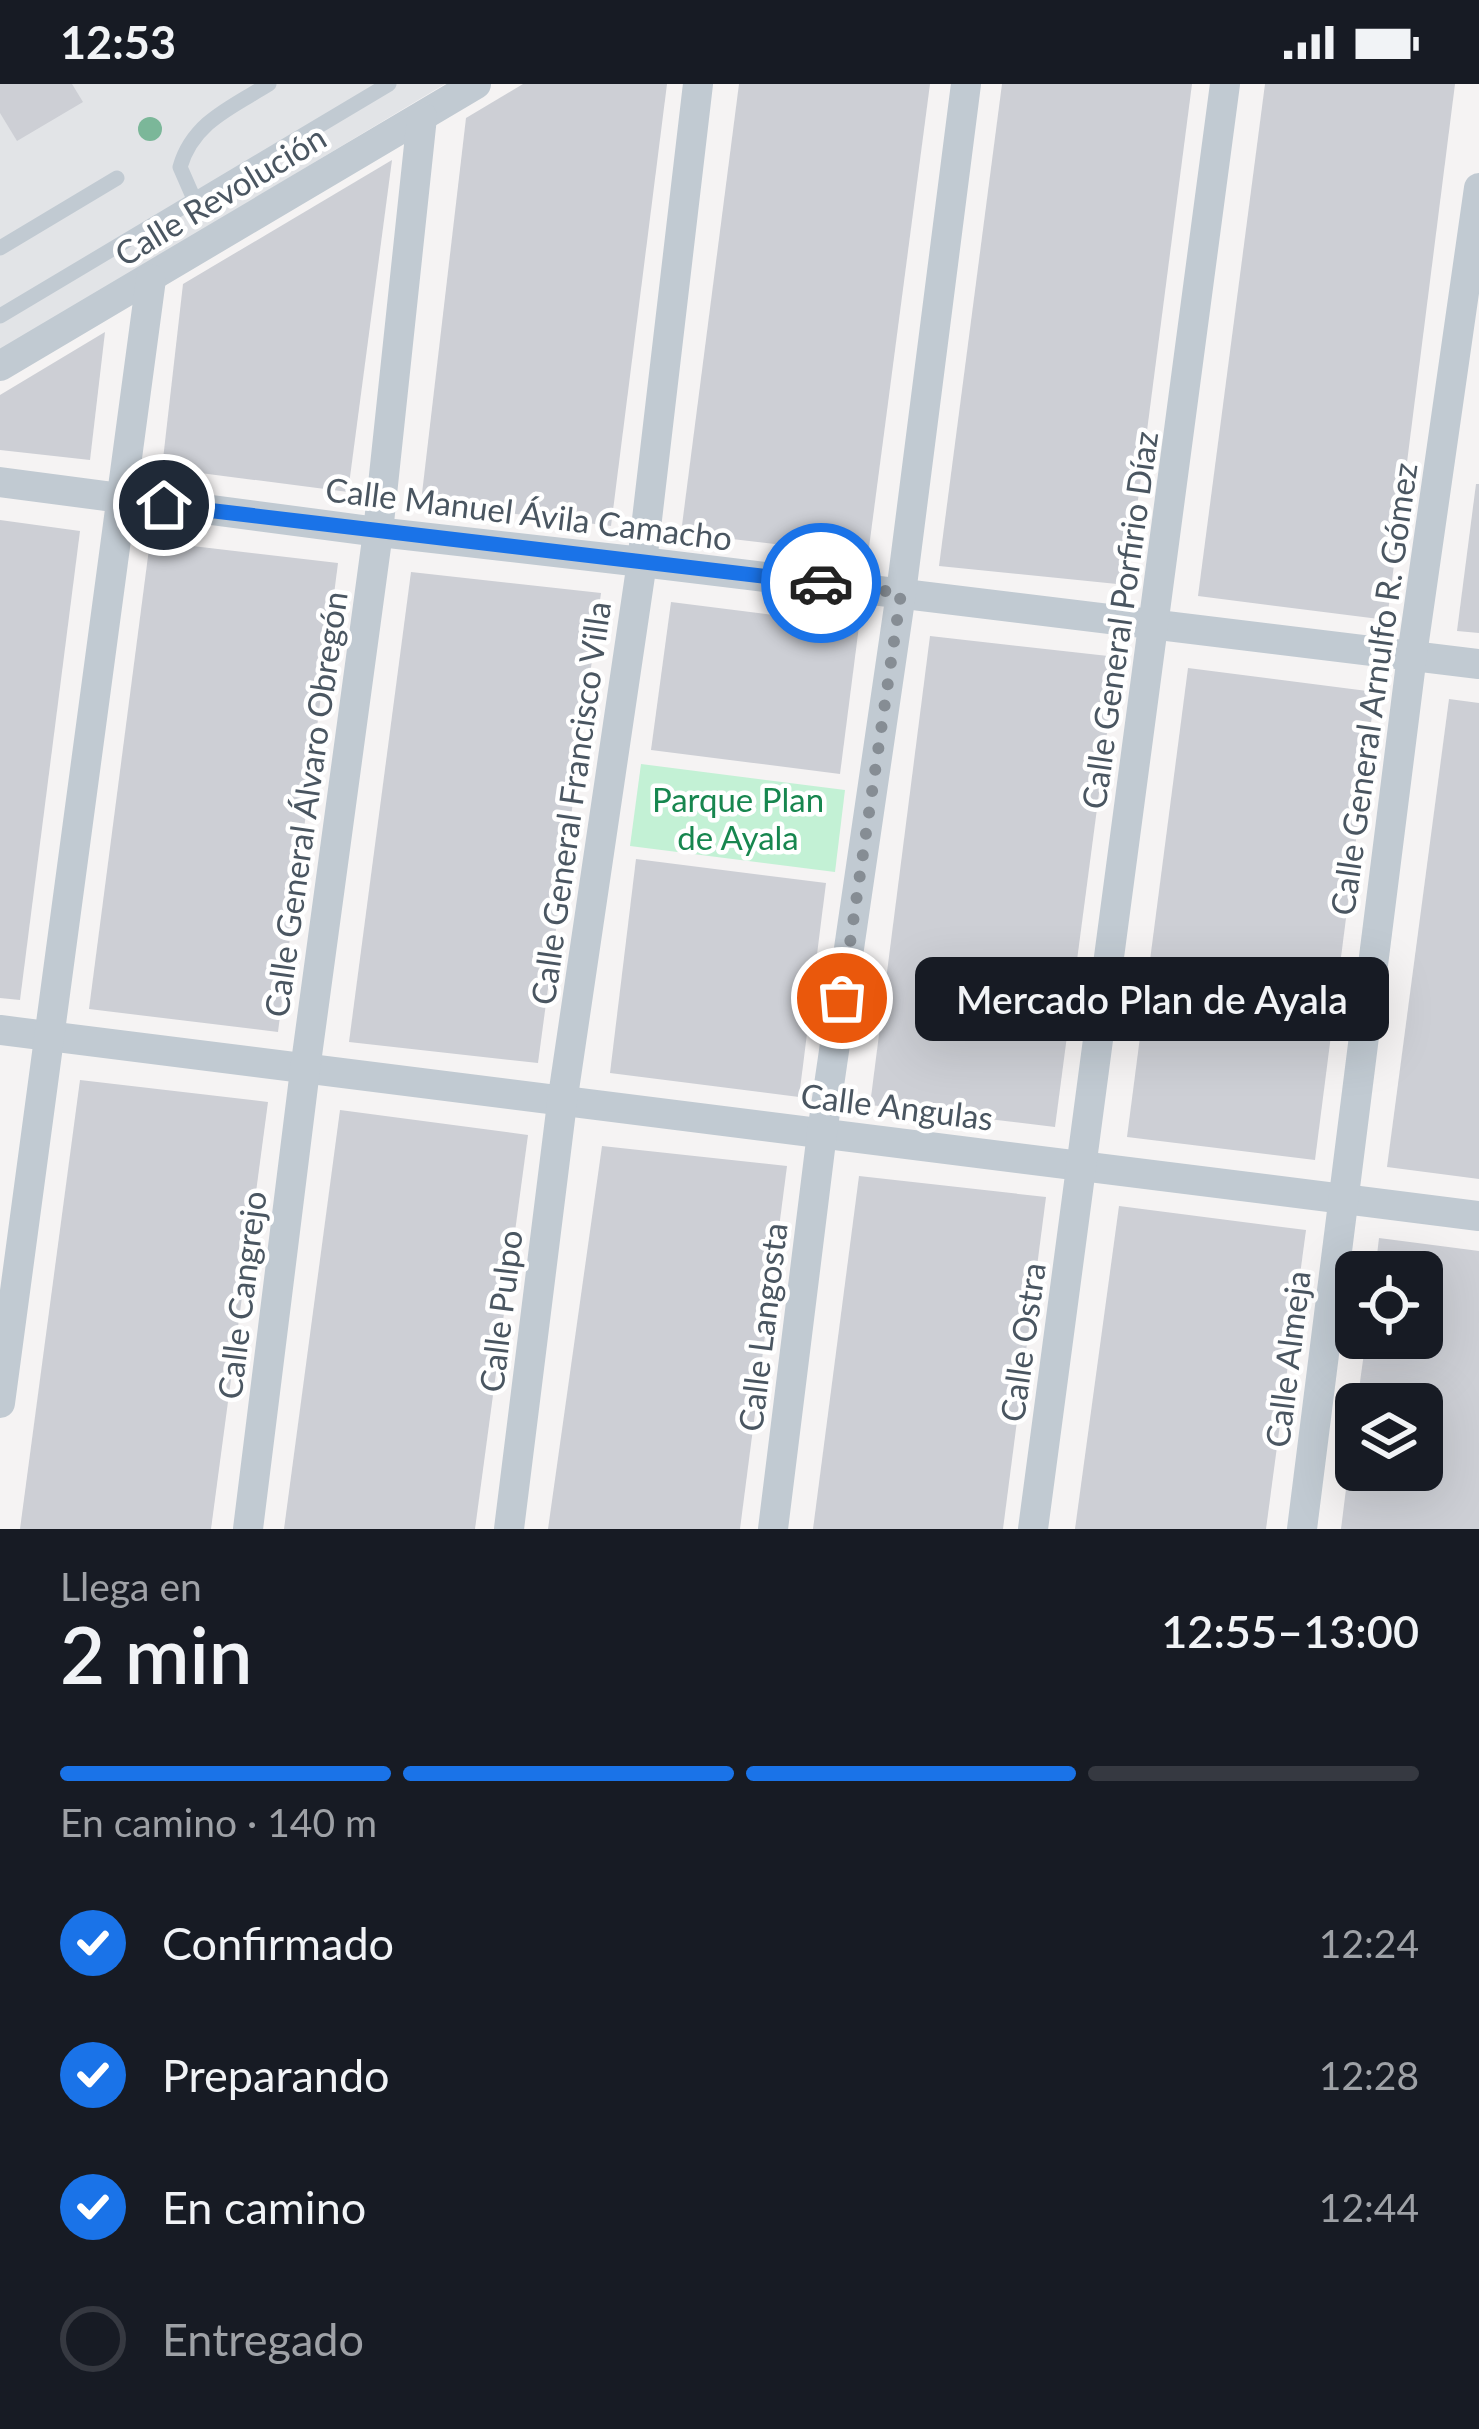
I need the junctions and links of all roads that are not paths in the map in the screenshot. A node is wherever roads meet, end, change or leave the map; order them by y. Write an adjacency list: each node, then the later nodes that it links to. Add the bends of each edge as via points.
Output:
1 (269, 84): 10 (lane, via 204,125 185,148 180,167)
2 (389, 84): 10 (lane)
3 (476, 84): 7 (street, Calle Revolución)
4 (698, 84): 18 (street, Calle General Francisco Villa)
5 (966, 84): 19 (street, Calle Langosta)
6 (1225, 84): 20 (street, Calle General Porfirio Díaz)
7 (422, 117): 12 (street, Calle Revolución); 17 (street, Calle General Álvaro Obregón)
8 (117, 178): 11 (lane)
9 (1479, 188): 21 (street, Calle General Arnulfo R. Gómez)
10 (194, 199): 13 (lane)
11 (0, 248)
12 (151, 279): 14 (street, Calle Revolución); 16 (street)
13 (0, 316)
14 (0, 366)
15 (0, 482): 16 (street, Calle Manuel Ávila Camacho)
16 (122, 500): 17 (street, Calle Manuel Ávila Camacho); 24 (street)
17 (378, 532): 18 (street, Calle Manuel Ávila Camacho); 25 (street, Calle General Álvaro Obregón)
18 (643, 562): 19 (street, Calle Manuel Ávila Camacho); 26 (street, Calle General Francisco Villa)
19 (901, 593): 20 (street, Calle Manuel Ávila Camacho); 27 (street, Calle Langosta)
20 (1156, 623): 21 (street, Calle Manuel Ávila Camacho); 28 (street, Calle General Porfirio Díaz)
21 (1412, 656): 22 (street, Calle Manuel Ávila Camacho); 29 (street, Calle General Arnulfo R. Gómez)
22 (1479, 664)
23 (0, 1030): 24 (street, Calle Angulas)
24 (51, 1036): 25 (street, Calle Angulas); 31 (street)
25 (305, 1070): 26 (street, Calle Angulas); 32 (street, Calle Cangrejo)
26 (562, 1103): 27 (street, Calle Angulas); 33 (street, Calle Pulpo)
27 (822, 1133): 28 (street, Calle Angulas); 34 (street, Calle Langosta)
28 (1082, 1165): 29 (street, Calle Angulas); 35 (street, Calle Ostra)
29 (1344, 1199): 30 (street, Calle Angulas); 36 (street, Calle Almeja)
30 (1479, 1216)
31 (0, 1403)
32 (248, 1529)
33 (509, 1529)
34 (773, 1529)
35 (1034, 1529)
36 (1301, 1529)

